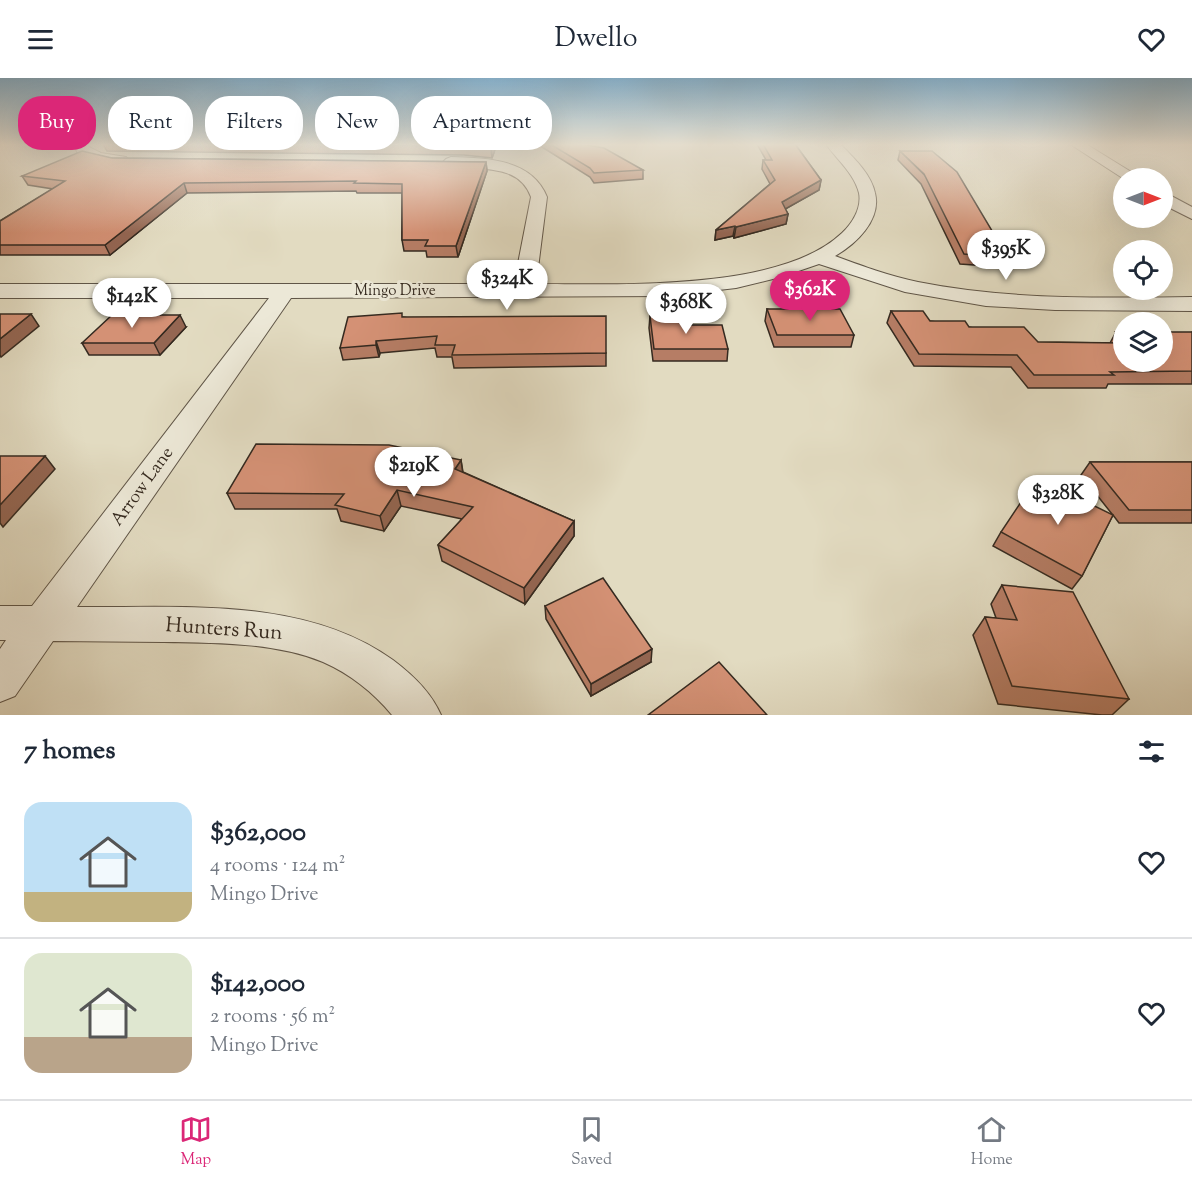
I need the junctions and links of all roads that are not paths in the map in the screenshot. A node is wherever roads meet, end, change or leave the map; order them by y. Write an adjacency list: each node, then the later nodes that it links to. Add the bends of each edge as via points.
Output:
1 (517, 174): 8 (street, via 536,186 539,197)
2 (856, 174): 5 (street, Mingo Drive, via 868,200 866,216 842,243)
3 (1173, 203): 4 (street)
4 (1192, 214)
5 (818, 257): 8 (street, Mingo Drive, via 782,271 709,287); 9 (street, via 880,279 966,296 1038,303)
6 (0, 291): 7 (street, Mingo Drive)
7 (285, 291): 8 (street, Mingo Drive); 11 (street, Arrow Lane)
8 (524, 291)
9 (1192, 304)
10 (0, 623): 11 (street, Hunters Run)
11 (43, 624): 12 (street, Arrow Lane); 13 (street, Hunters Run, via 228,626 294,635 355,657 382,674 407,697)
12 (0, 681)
13 (419, 715)

